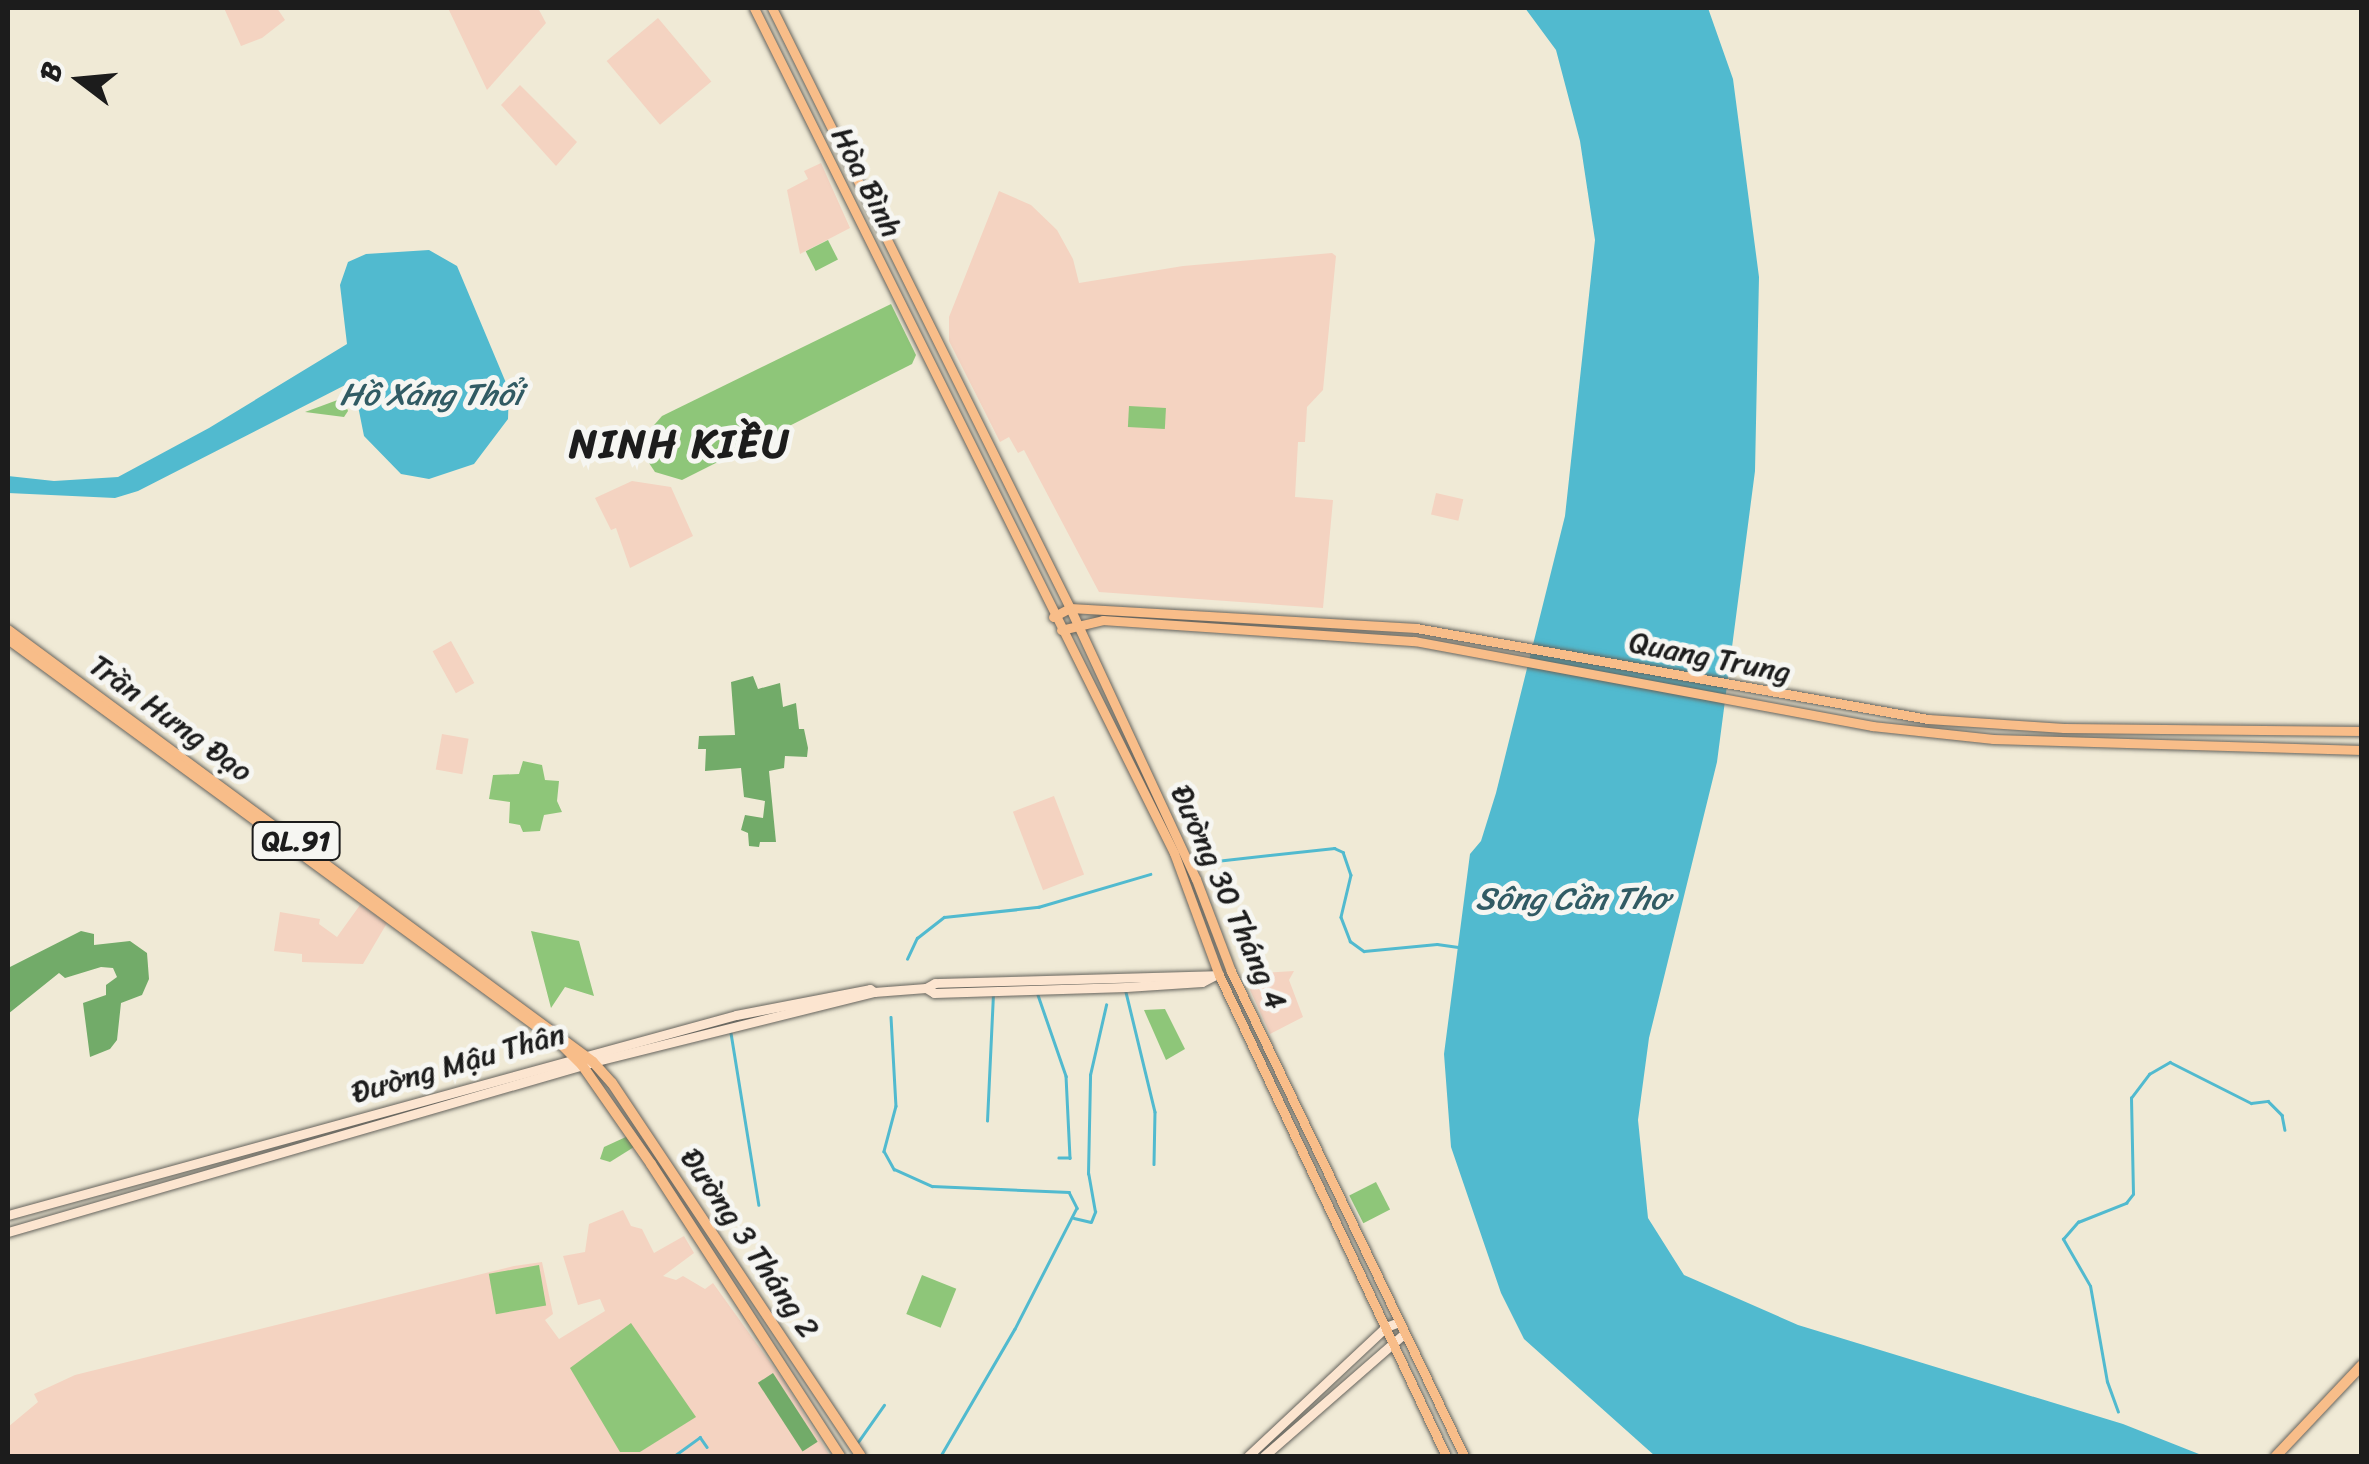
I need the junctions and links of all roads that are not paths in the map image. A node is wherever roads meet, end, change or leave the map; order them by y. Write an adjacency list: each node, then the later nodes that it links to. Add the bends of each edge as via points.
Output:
1 (754, 8): 4 (main road, Hòa Bình)
2 (772, 8): 3 (main road, Hòa Bình)
3 (824, 116): 4 (main road); 5 (main road, Hòa Bình)
4 (809, 124): 6 (main road, Hòa Bình)
5 (834, 138): 6 (main road); 7 (main road, Hòa Bình)
6 (820, 148): 8 (main road, Hòa Bình)
7 (909, 284): 8 (main road); 9 (main road, Hòa Bình)
8 (896, 295): 10 (main road, Hòa Bình)
9 (921, 308): 10 (main road); 11 (main road, Hòa Bình)
10 (910, 320): 12 (main road, Hòa Bình)
11 (932, 330): 12 (main road); 13 (main road, Hòa Bình)
12 (920, 341): 14 (main road, Hòa Bình)
13 (946, 358): 14 (main road); 16 (main road, Đường 30 Tháng 4)
14 (932, 364): 15 (main road, Hòa Bình)
15 (938, 378): 17 (main road, Đường 30 Tháng 4)
16 (989, 443): 17 (main road); 18 (main road, Đường 30 Tháng 4)
17 (974, 453): 19 (main road, Đường 30 Tháng 4)
18 (1070, 608): 19 (main road); 20 (main road, Đường 30 Tháng 4); 24 (main road, Quang Trung, via 1439,632 1928,718 2064,728)
19 (1053, 617): 22 (main road, Đường 30 Tháng 4)
20 (1077, 623): 22 (main road, Quang Trung); 25 (main road, Quang Trung, via 1436,644 1920,732 2064,744); 26 (main road, Đường 30 Tháng 4, via 1196,879)
21 (8, 630): 23 (highway, Trần Hưng Đạo / QL.91)
22 (1060, 630): 27 (main road, Đường 30 Tháng 4, via 1174,853)
23 (15, 641): 28 (highway, Trần Hưng Đạo / QL.91)
24 (2362, 731)
25 (2362, 750)
26 (1231, 971): 27 (main road); 33 (main road, Đường 30 Tháng 4)
27 (1217, 974): 28 (main road, Đường Mậu Thân, via 1202,982 872,994); 34 (main road, Đường 30 Tháng 4)
28 (583, 1059): 29 (main road, Đường Mậu Thân); 30 (main road, Đường Mậu Thân); 37 (highway, Đường 3 Tháng 2 / QL.91, via 612,1082); 38 (highway, Đường 3 Tháng 2 / QL.91)
29 (412, 1100): 30 (main road); 31 (main road, Đường Mậu Thân)
30 (414, 1114): 32 (main road, Đường Mậu Thân)
31 (8, 1215)
32 (8, 1232)
33 (1399, 1322): 34 (main road); 35 (main road, Đường 30 Tháng 4)
34 (1386, 1328): 36 (main road, Đường 30 Tháng 4); 42 (main road)
35 (1404, 1334): 36 (main road); 45 (main road, Đường 30 Tháng 4)
36 (1393, 1339): 43 (main road); 44 (main road, Đường 30 Tháng 4)
37 (793, 1351): 38 (main road); 41 (highway, Đường 3 Tháng 2 / QL.91)
38 (776, 1365): 40 (highway, Đường 3 Tháng 2 / QL.91)
39 (2362, 1366): 46 (highway)
40 (840, 1456)
41 (861, 1456)
42 (1248, 1456)
43 (1264, 1456)
44 (1446, 1456)
45 (1464, 1456)
46 (2276, 1456)

